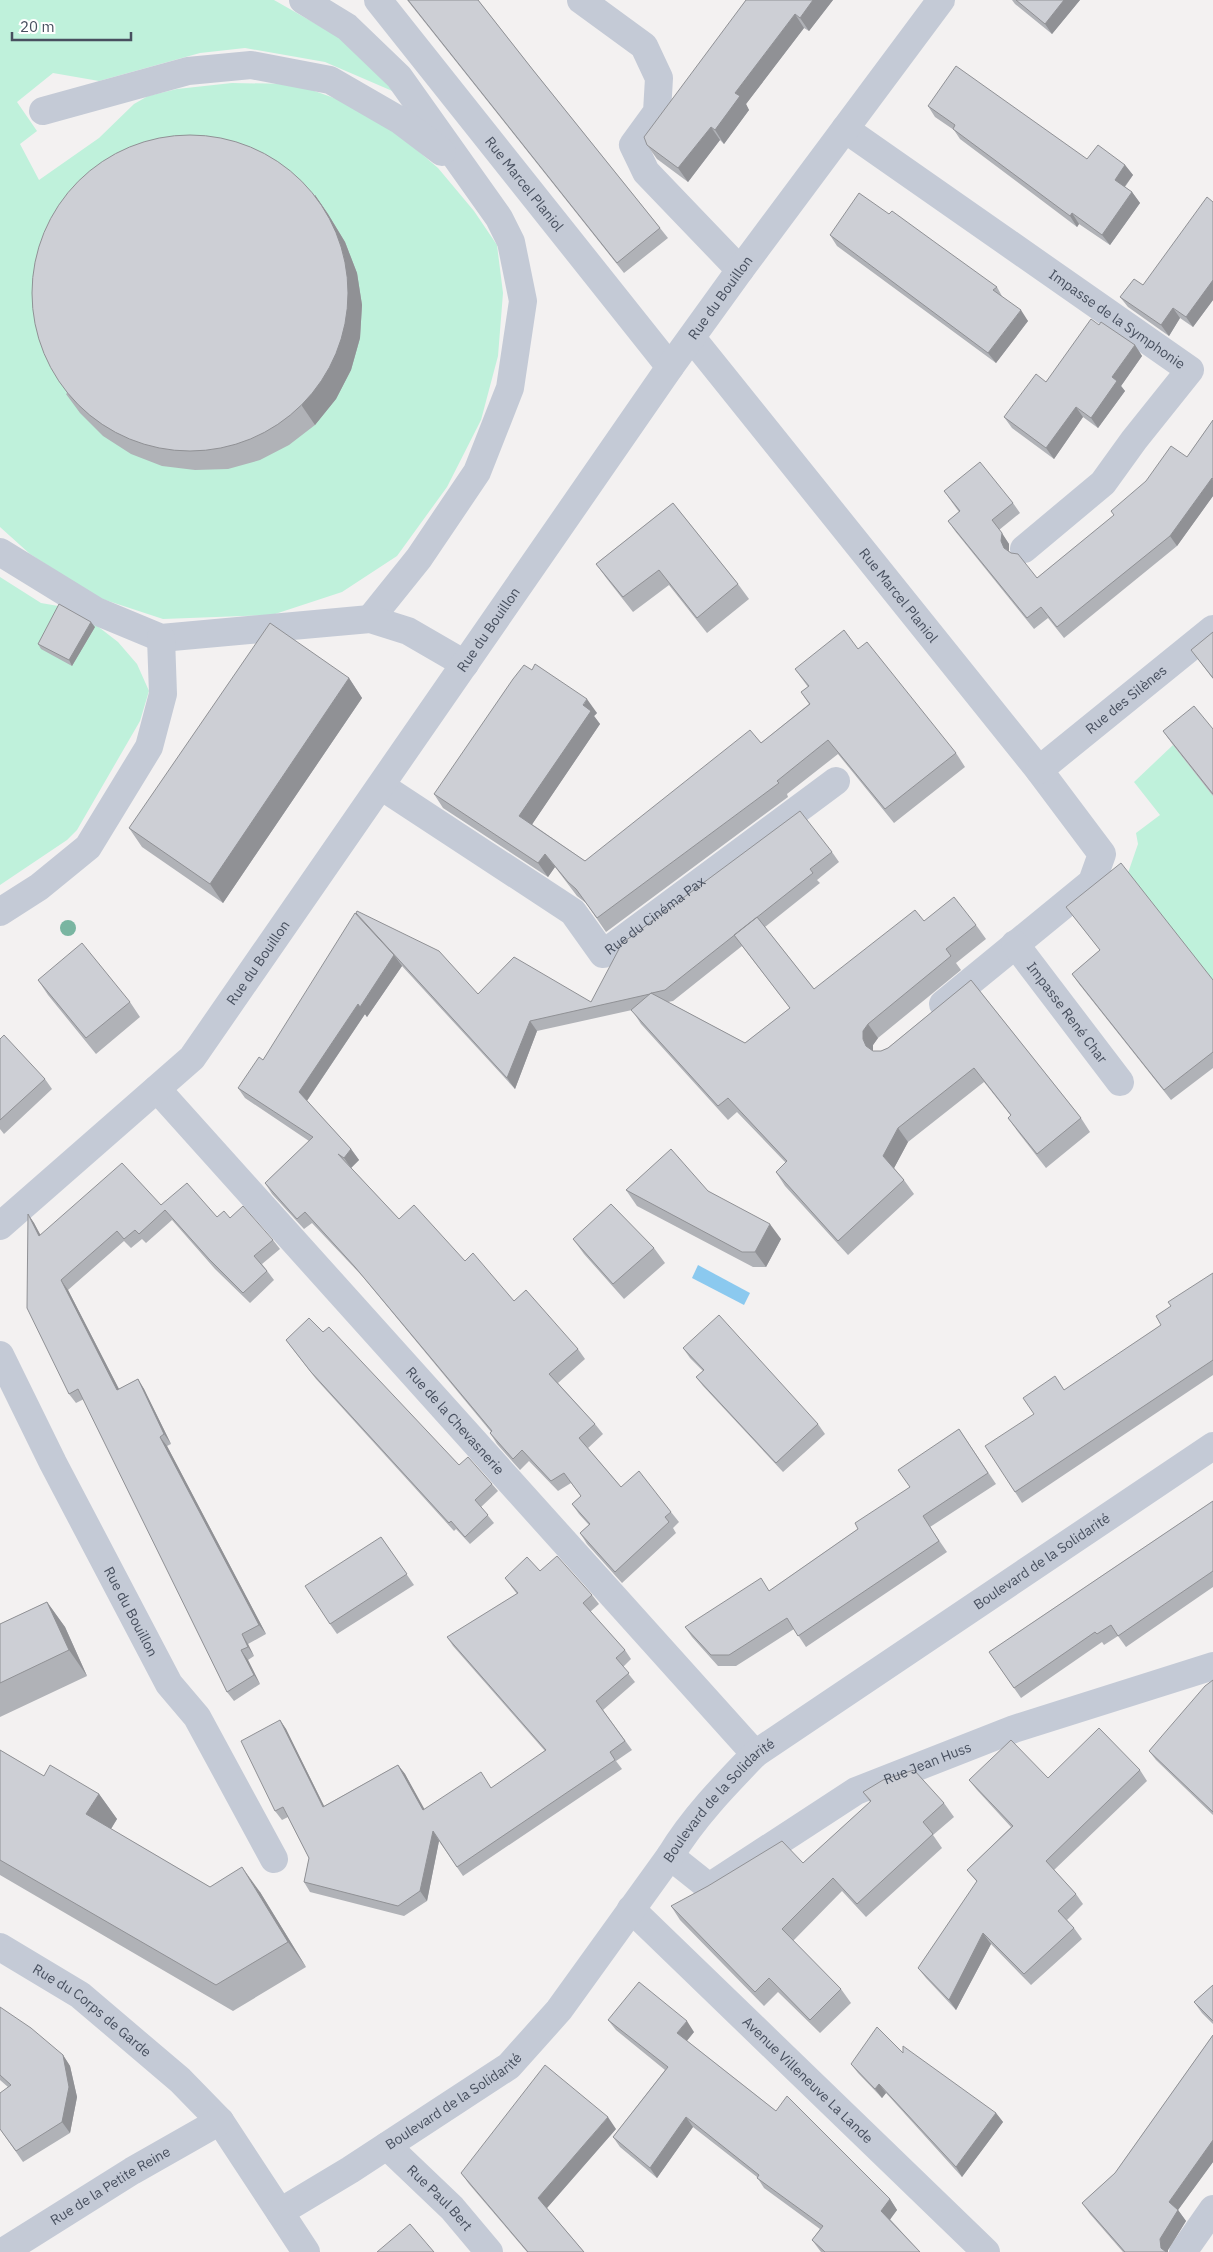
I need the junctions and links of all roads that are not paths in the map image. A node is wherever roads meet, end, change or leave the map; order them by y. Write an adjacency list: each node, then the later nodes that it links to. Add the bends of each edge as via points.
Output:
1 (303, 0): 7 (street, via 347,27 399,77)
2 (378, 0): 10 (street, Rue Marcel Planiol)
3 (581, 0): 8 (street, via 644,46 659,78 657,112 633,145 646,172)
4 (942, 0): 6 (street, Rue du Bouillon)
5 (43, 111): 7 (street, via 188,70 251,65 330,80 402,121)
6 (845, 129): 8 (street, Rue du Bouillon); 11 (street, Impasse de la Symphonie, via 1190,370 1103,483)
7 (464, 170): 13 (street, via 499,218 511,242 523,301 510,388 477,472 419,558)
8 (740, 270): 9 (street, Rue du Bouillon)
9 (692, 338): 10 (street, Rue du Bouillon); 17 (street, Rue Marcel Planiol)
10 (670, 367): 16 (street, Rue du Bouillon)
11 (1024, 549)
12 (0, 552): 15 (street, via 96,611)
13 (370, 619): 15 (street); 16 (street, via 408,631)
14 (1213, 629): 17 (street, Rue des Silènes)
15 (161, 638): 20 (street, via 163,694 149,747 88,847 39,887)
16 (465, 664): 19 (street, Rue du Bouillon)
17 (1039, 770): 21 (street, Rue Marcel Planiol, via 1102,854 1092,882)
18 (836, 781): 19 (street, Rue du Cinéma Pax, via 603,954 573,912)
19 (381, 786): 24 (street, Rue du Bouillon, via 192,1058)
20 (0, 912)
21 (1015, 944): 22 (street); 23 (street, Impasse René Char)
22 (925, 1019)
23 (1120, 1082)
24 (157, 1089): 25 (street, Rue du Bouillon); 29 (street, Rue de la Chevasnerie)
25 (0, 1226)
26 (0, 1355): 31 (street, Rue du Bouillon, via 169,1684 197,1717)
27 (1213, 1446): 29 (street, Boulevard de la Solidarité)
28 (1213, 1666): 30 (street, Rue Jean Huss, via 1014,1729 856,1791 709,1887)
29 (755, 1754): 30 (street, Boulevard de la Solidarité, via 710,1801)
30 (670, 1856): 32 (street, Boulevard de la Solidarité)
31 (274, 1859)
32 (631, 1909): 35 (street, Boulevard de la Solidarité, via 559,2010 509,2066); 41 (street, Avenue Villeneuve La Lande)
33 (0, 1947): 34 (street, Rue du Corps de Garde, via 80,1995 180,2080)
34 (220, 2122): 37 (street); 38 (street, Rue de la Petite Reine, via 132,2171)
35 (388, 2146): 37 (street, Boulevard de la Solidarité); 40 (street, Rue Paul Bert, via 452,2208)
36 (1213, 2209): 42 (street)
37 (280, 2212): 39 (street)
38 (3, 2252)
39 (306, 2252)
40 (489, 2252)
41 (986, 2252)
42 (1183, 2252)

